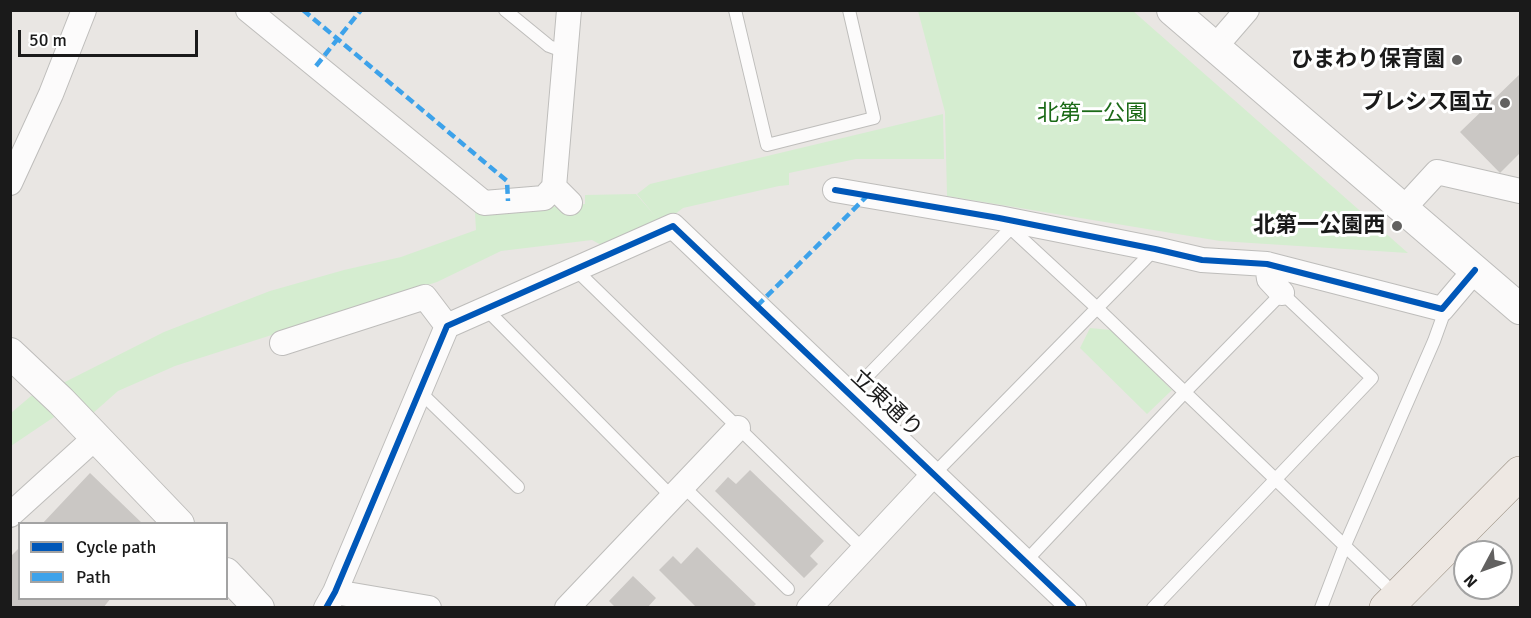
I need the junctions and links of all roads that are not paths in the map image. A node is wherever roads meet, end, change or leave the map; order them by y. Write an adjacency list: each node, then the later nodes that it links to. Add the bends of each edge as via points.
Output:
1 (84, 10): 11 (street)
2 (248, 10): 10 (street, via 484,203 562,195)
3 (505, 10): 10 (lane, via 549,46)
4 (569, 10): 10 (street)
5 (735, 10): 6 (lane, via 767,145 874,118)
6 (849, 10)
7 (1172, 10): 9 (street)
8 (1247, 10): 9 (street)
9 (1215, 47): 14 (street)
10 (565, 52)
11 (10, 183)
12 (836, 190): 15 (street)
13 (1521, 191): 14 (street, via 1437,172)
14 (1403, 209): 19 (street)
15 (1005, 223): 16 (street); 21 (lane); 30 (lane)
16 (1155, 249): 17 (street, via 1202,260); 21 (lane)
17 (1267, 264): 20 (street, via 1269,279); 23 (street)
18 (576, 270): 22 (street); 30 (street, 立東通り, via 673,226); 31 (lane)
19 (1475, 270): 23 (street); 24 (street)
20 (1282, 293): 29 (lane); 35 (lane, via 1372,378)
21 (1097, 308): 29 (lane); 34 (lane)
22 (486, 309): 25 (street); 37 (lane)
23 (1442, 309): 40 (lane, via 1434,341)
24 (1521, 309)
25 (447, 326): 26 (street, via 425,297); 28 (street)
26 (282, 343)
27 (10, 354): 32 (street)
28 (419, 391): 36 (lane); 45 (street)
29 (1185, 392): 35 (lane); 42 (lane)
30 (850, 394): 34 (street, 立東通り)
31 (738, 428): 37 (street); 41 (lane)
32 (96, 437): 38 (street); 39 (street)
33 (1521, 473): 46 (main road)
34 (934, 474): 41 (street); 42 (street, 立東通り)
35 (1277, 479): 40 (lane); 52 (lane)
36 (518, 487)
37 (678, 491): 44 (lane); 49 (street)
38 (10, 515)
39 (177, 522)
40 (1345, 545): 46 (lane); 53 (lane)
41 (863, 549): 50 (street)
42 (1026, 561): 51 (street, 立東通り)
43 (228, 575): 47 (street)
44 (788, 589)
45 (331, 599): 48 (street)
46 (1392, 602)
47 (260, 608)
48 (429, 608)
49 (567, 608)
50 (809, 608)
51 (1074, 608)
52 (1153, 608)
53 (1321, 608)

